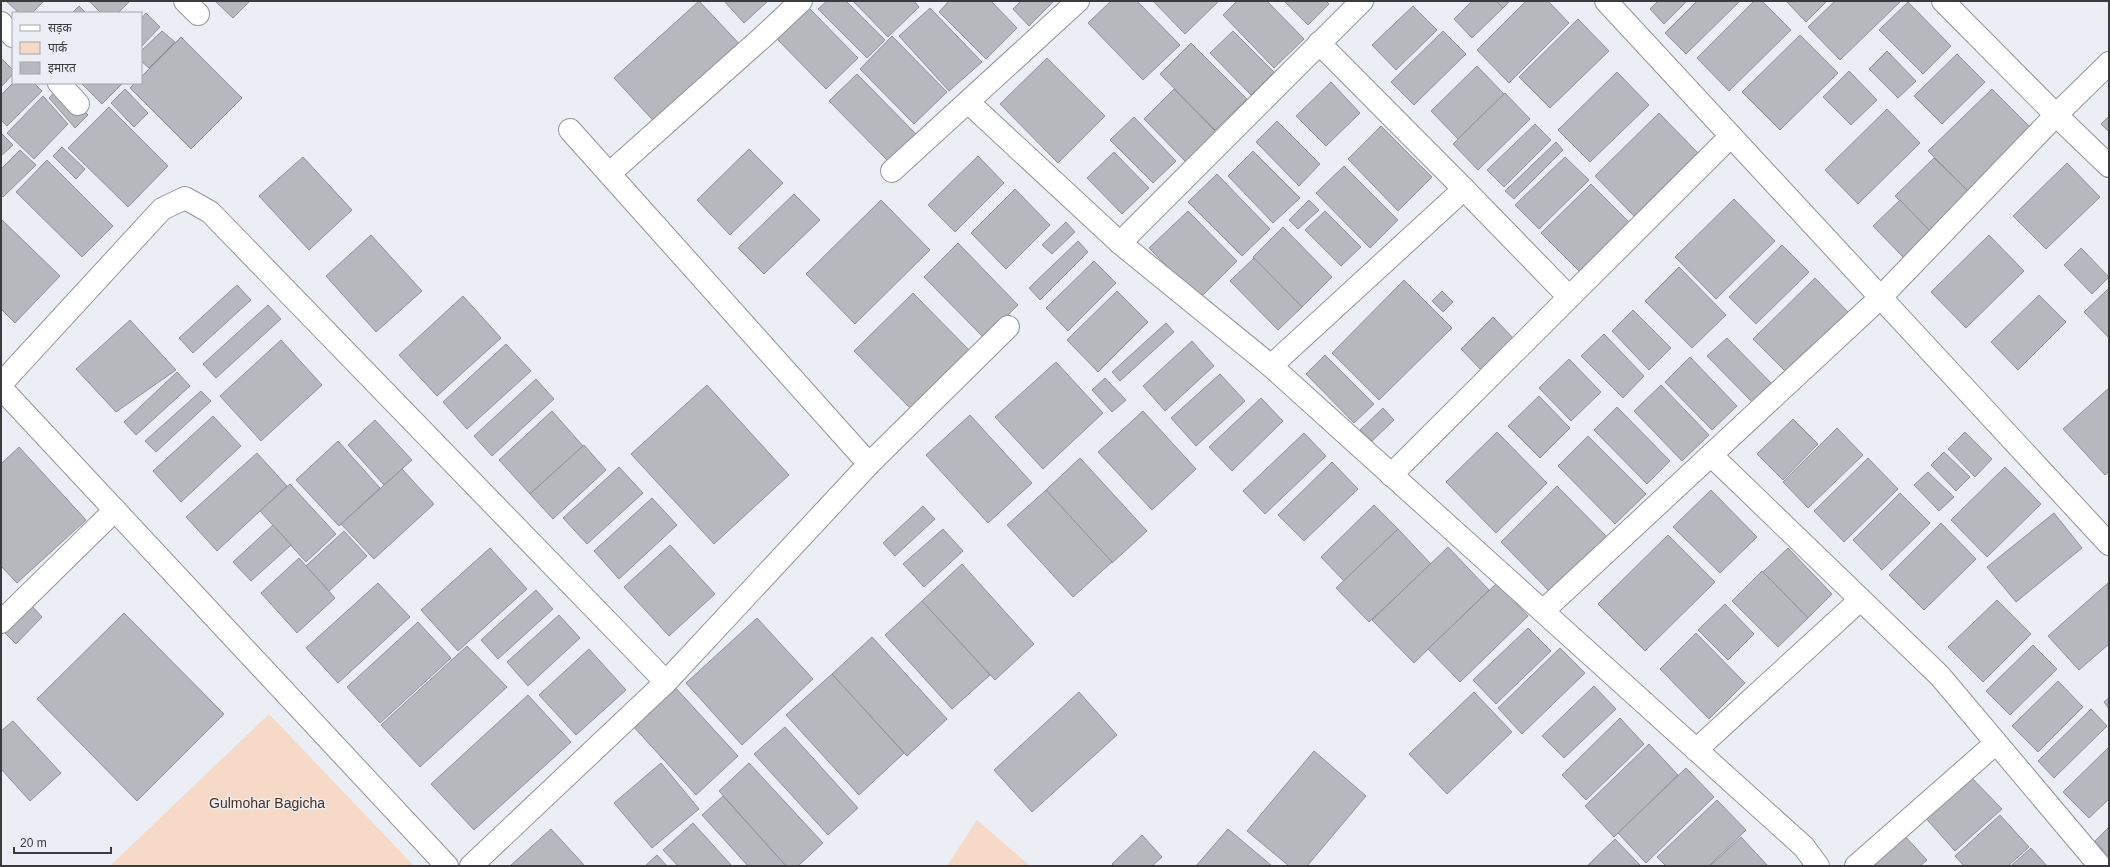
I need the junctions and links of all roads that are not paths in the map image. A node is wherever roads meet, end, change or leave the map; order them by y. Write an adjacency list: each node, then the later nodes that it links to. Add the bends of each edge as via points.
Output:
1 (801, 1): 18 (street)
2 (1078, 1): 11 (street)
3 (1362, 1): 8 (street)
4 (1606, 1): 15 (street)
5 (1942, 1): 13 (street)
6 (1, 23): 7 (street)
7 (12, 35)
8 (1319, 43): 19 (street); 20 (street)
9 (2109, 63): 13 (street)
10 (60, 84): 12 (street)
11 (968, 102): 17 (street); 20 (street)
12 (78, 104)
13 (2056, 116): 16 (street); 22 (street)
14 (570, 130): 18 (street)
15 (1731, 136): 21 (street); 22 (street)
16 (2109, 166)
17 (892, 171)
18 (610, 173): 28 (street)
19 (1464, 189): 21 (street); 24 (street)
20 (1120, 243): 24 (street)
21 (1569, 297): 29 (street)
22 (1881, 297): 27 (street); 31 (street)
23 (1008, 327): 28 (street)
24 (1271, 366): 29 (street)
25 (1, 384): 35 (street, via 162,209 185,198 210,212)
26 (1, 388): 30 (street)
27 (1710, 455): 32 (street); 33 (street)
28 (869, 464): 35 (street)
29 (1391, 475): 33 (street)
30 (115, 510): 34 (street); 38 (street)
31 (2109, 544)
32 (1860, 600): 36 (street, via 1940,676); 37 (street)
33 (1542, 611): 37 (street)
34 (1, 622)
35 (666, 682): 39 (street)
36 (1996, 743): 41 (street); 42 (street)
37 (1696, 750): 40 (street, via 1804,847)
38 (447, 866)
39 (471, 866)
40 (1818, 866)
41 (1856, 866)
42 (2100, 866)

